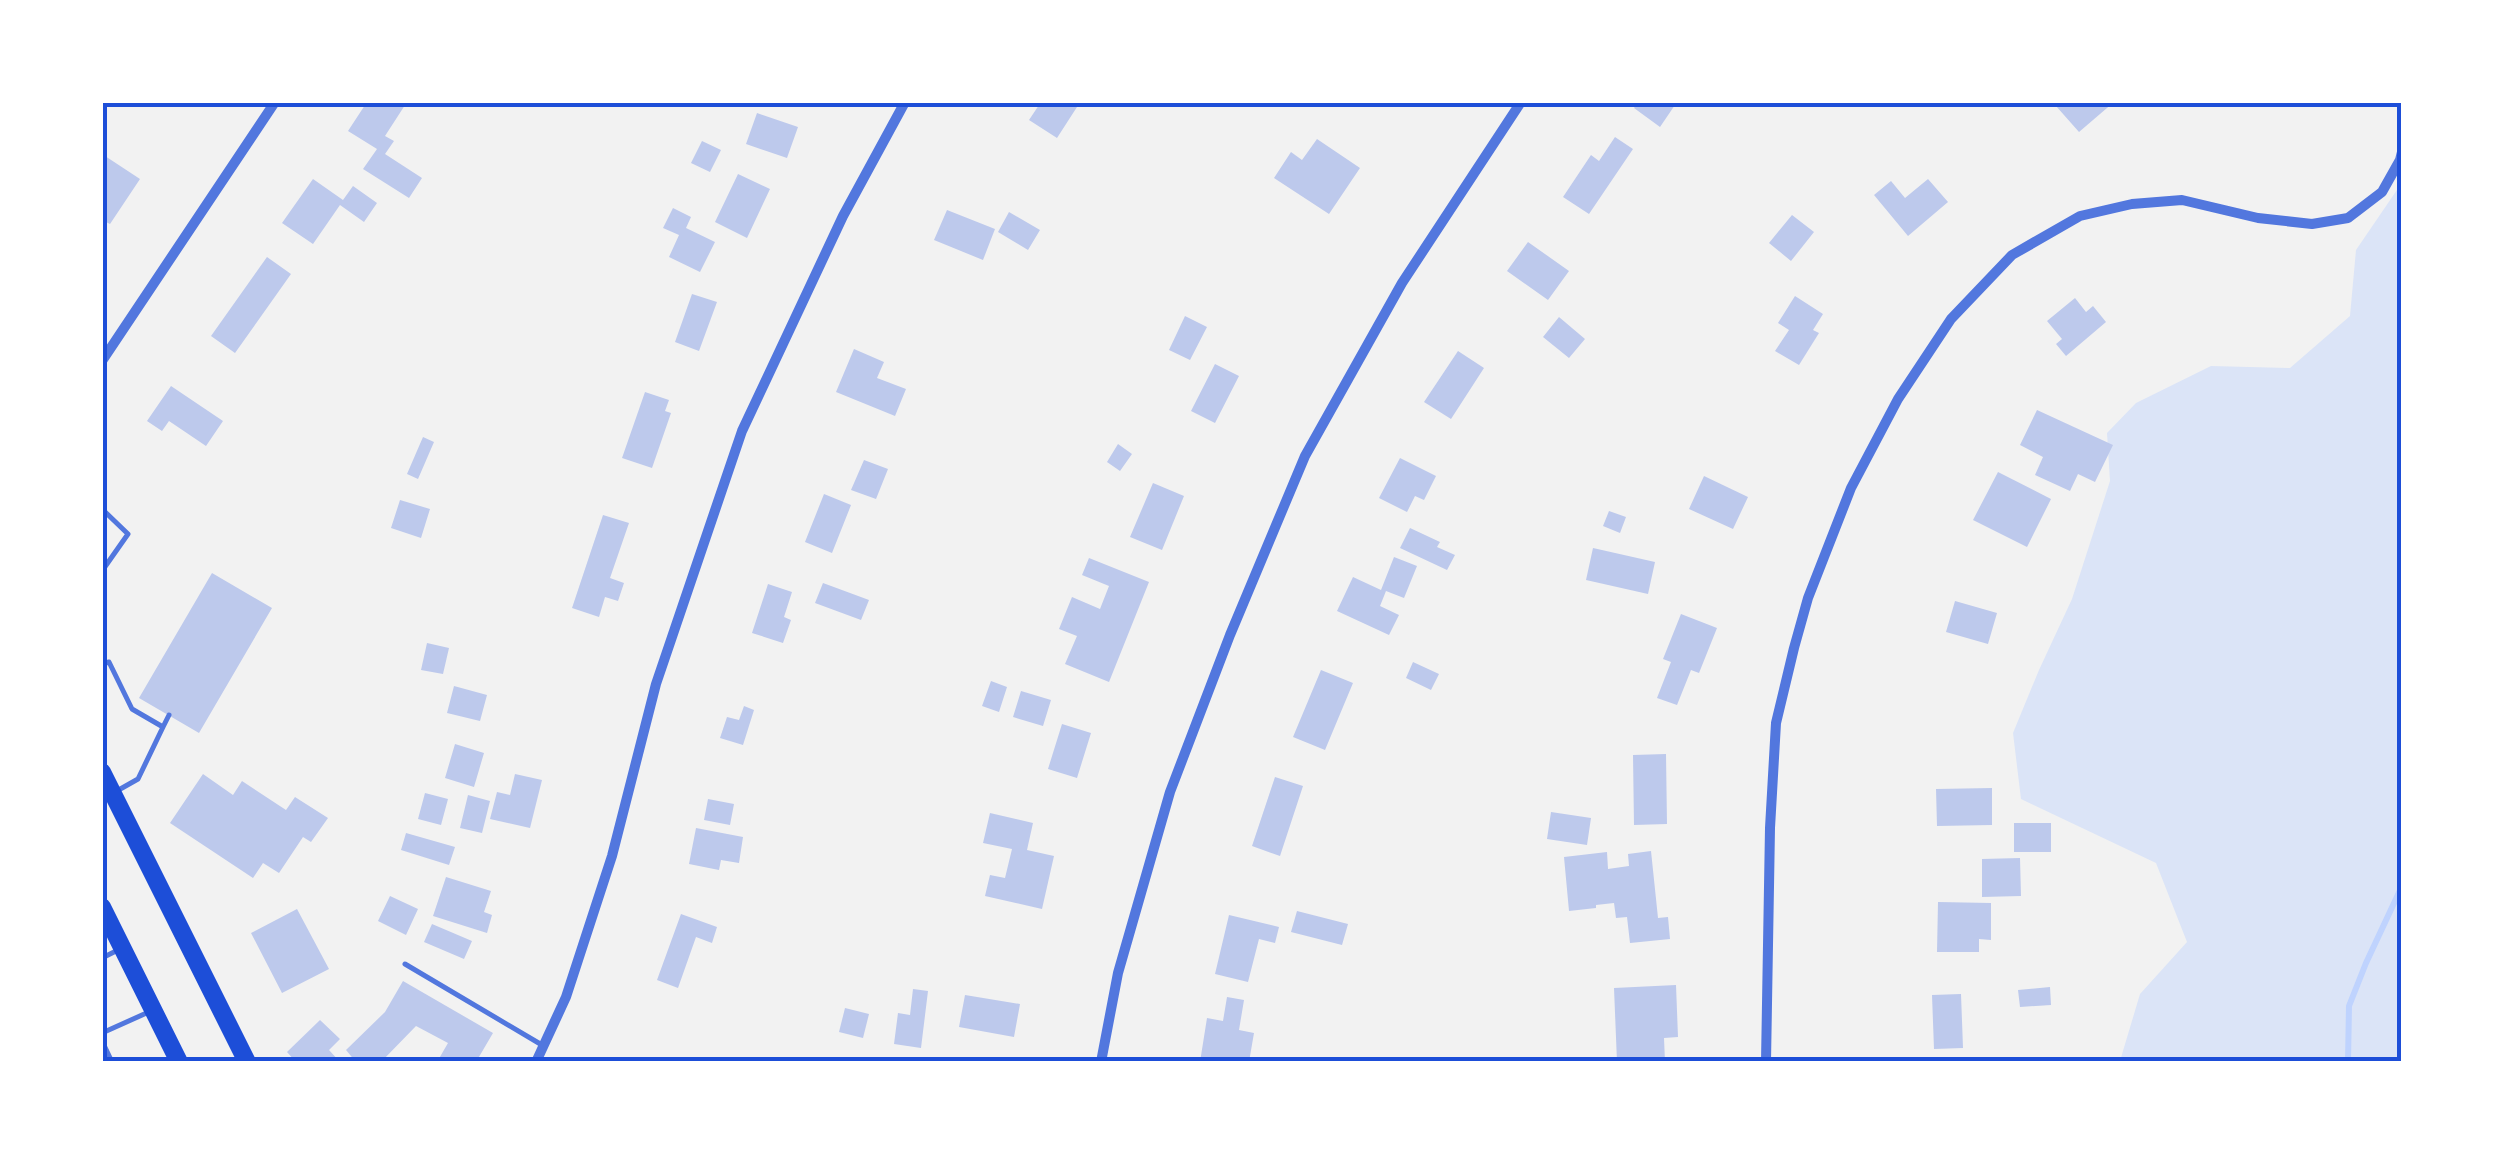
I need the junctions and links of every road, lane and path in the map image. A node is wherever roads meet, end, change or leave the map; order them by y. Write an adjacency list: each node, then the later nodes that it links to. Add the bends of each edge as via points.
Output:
1 (274, 102): 5 (street)
2 (904, 102): 20 (street, via 742,431 656,684 612,856)
3 (1521, 102): 25 (street, via 1402,282 1305,456 1170,792 1118,973)
4 (2402, 152): 26 (street, via 2382,192 2348,218 2312,224 2182,200 2080,216 2012,255 1951,319 1851,488 1808,598 1776,723)
5 (102, 361)
6 (102, 509): 7 (lane, via 128,534)
7 (102, 571)
8 (102, 664): 10 (lane, via 109,662 132,709)
9 (169, 715): 10 (lane)
10 (163, 727): 12 (lane, via 138,779)
11 (102, 772): 12 (main road)
12 (113, 793): 23 (main road)
13 (102, 907): 14 (main road)
14 (123, 948): 15 (lane); 17 (main road)
15 (102, 958)
16 (405, 964): 20 (lane)
17 (153, 1010): 18 (lane); 22 (main road)
18 (102, 1033)
19 (102, 1041): 21 (lane)
20 (544, 1046): 24 (street)
21 (112, 1062)
22 (179, 1062)
23 (247, 1062)
24 (536, 1062)
25 (1101, 1062)
26 (1766, 1062)

